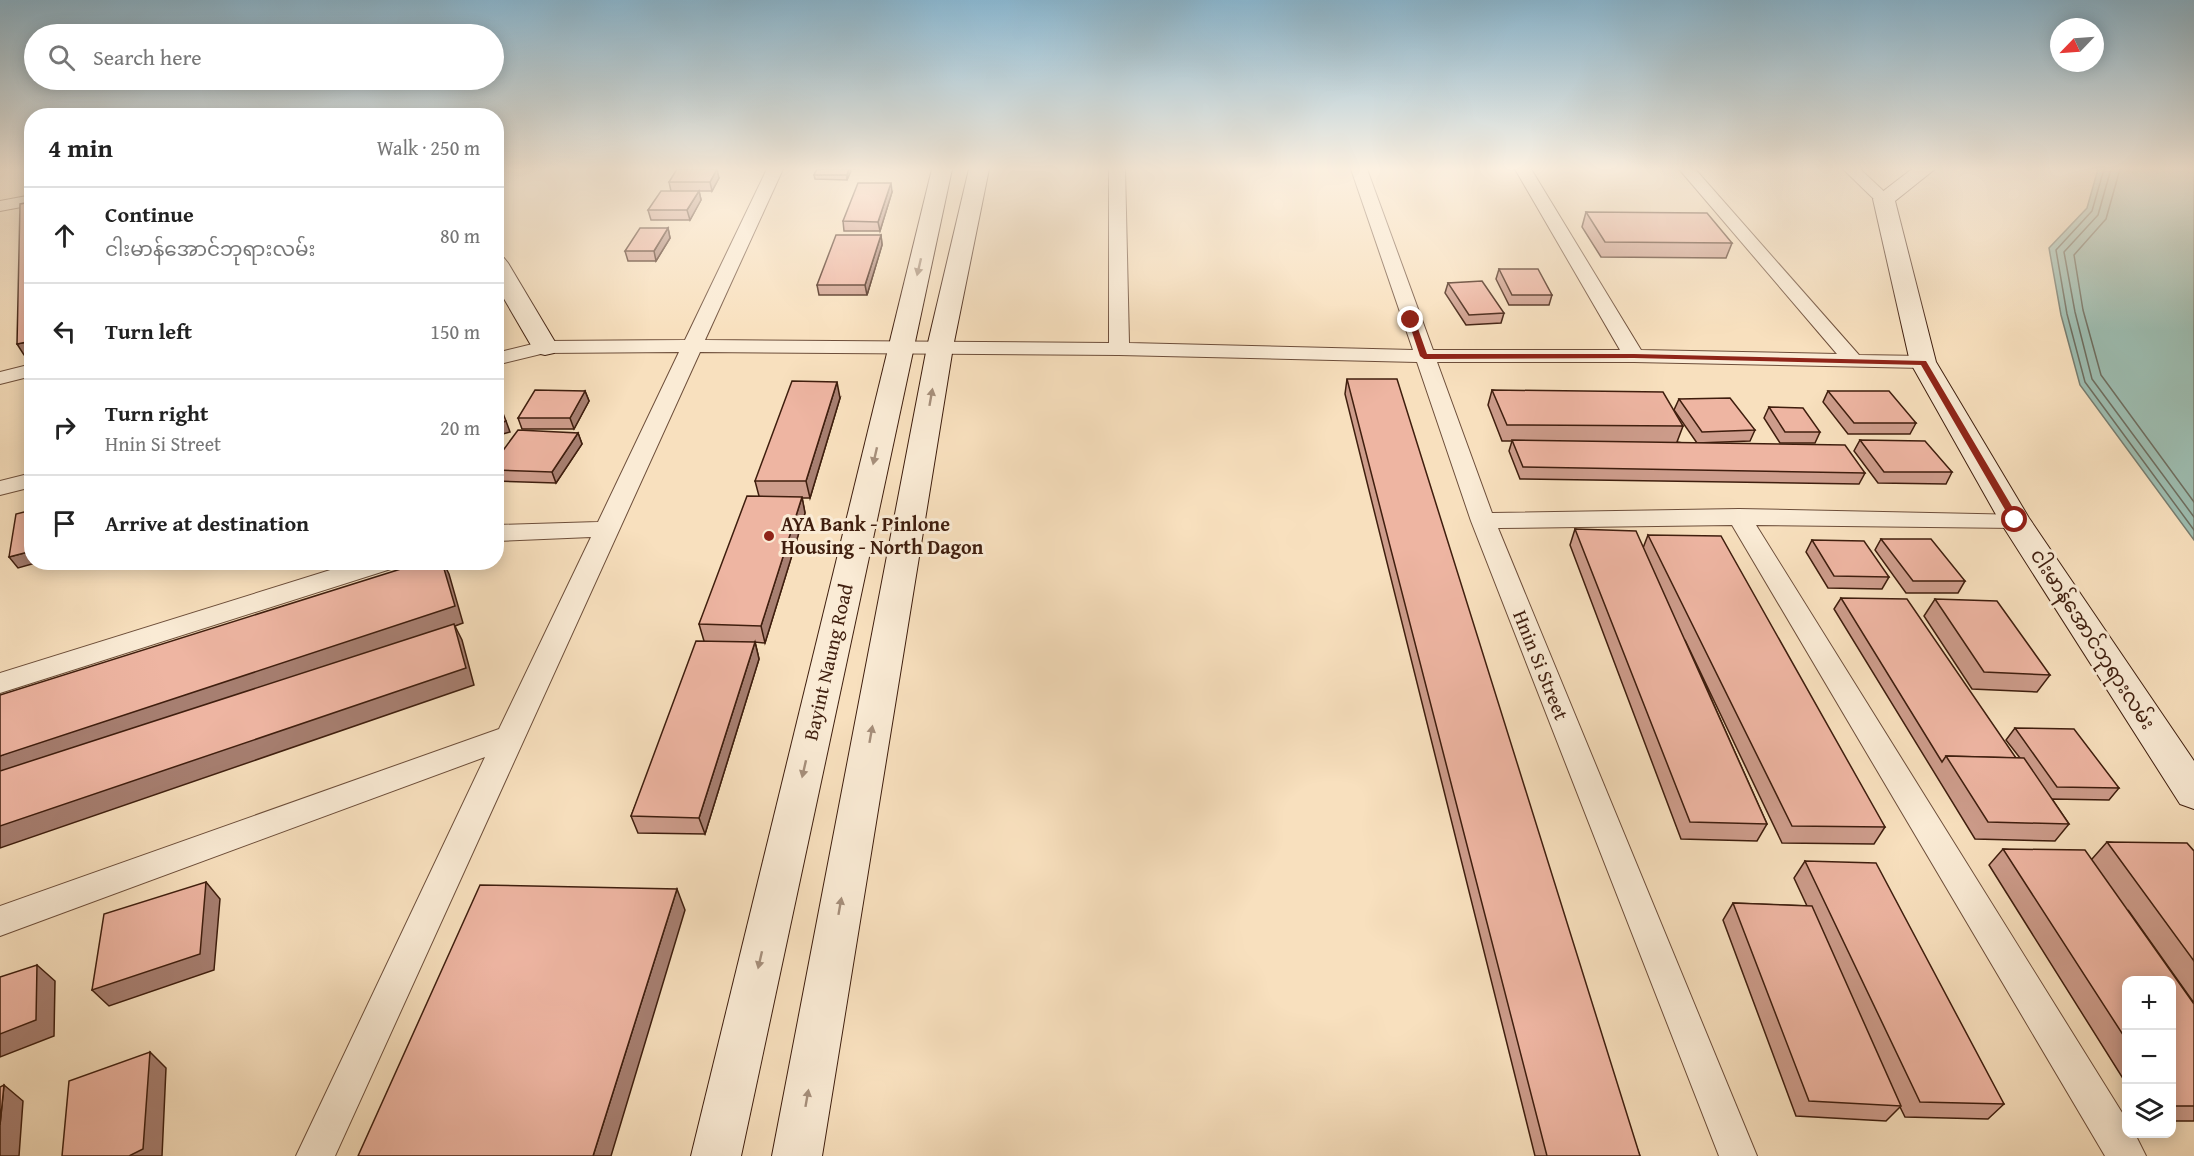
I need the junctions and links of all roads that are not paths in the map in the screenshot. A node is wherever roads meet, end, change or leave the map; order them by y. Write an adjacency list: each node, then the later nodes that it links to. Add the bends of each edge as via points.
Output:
1 (750, 223): 10 (street)
2 (935, 223): 12 (main road, Bayint Naung Road, one-way to 12)
3 (961, 223): 12 (main road, Bayint Naung Road)
4 (1118, 223): 13 (street)
5 (1378, 223): 14 (street, Hnin Si Street)
6 (1555, 223): 15 (street)
7 (1733, 223): 17 (street)
8 (1890, 223): 18 (main road, ငါးမာန်အောင်ဘုရားလမ်း)
9 (504, 277): 11 (main road)
10 (694, 346): 11 (street); 12 (street); 26 (street)
11 (544, 347): 16 (street)
12 (920, 347): 13 (street); 34 (main road, Bayint Naung Road, one-way to 34); 35 (main road, Bayint Naung Road, one-way to 12)
13 (1119, 349): 14 (street)
14 (1424, 356): 15 (street); 25 (street, Hnin Si Street)
15 (1634, 356): 17 (street)
16 (504, 357)
17 (1854, 361): 18 (street)
18 (1923, 362): 24 (main road, ငါးမာန်အောင်ဘုရားလမ်း)
19 (24, 372): 20 (street)
20 (0, 378)
21 (24, 482): 22 (street)
22 (0, 488)
23 (1739, 517): 24 (street); 25 (street); 37 (street)
24 (2015, 520): 31 (main road, ငါးမာန်အောင်ဘုရားလမ်း)
25 (1483, 521): 36 (street, Hnin Si Street)
26 (609, 529): 27 (street); 30 (street)
27 (504, 533)
28 (360, 570): 29 (street)
29 (0, 683)
30 (512, 736): 32 (street); 33 (street)
31 (2194, 793)
32 (0, 921)
33 (315, 1156)
34 (716, 1156)
35 (797, 1156)
36 (1738, 1156)
37 (2127, 1156)

